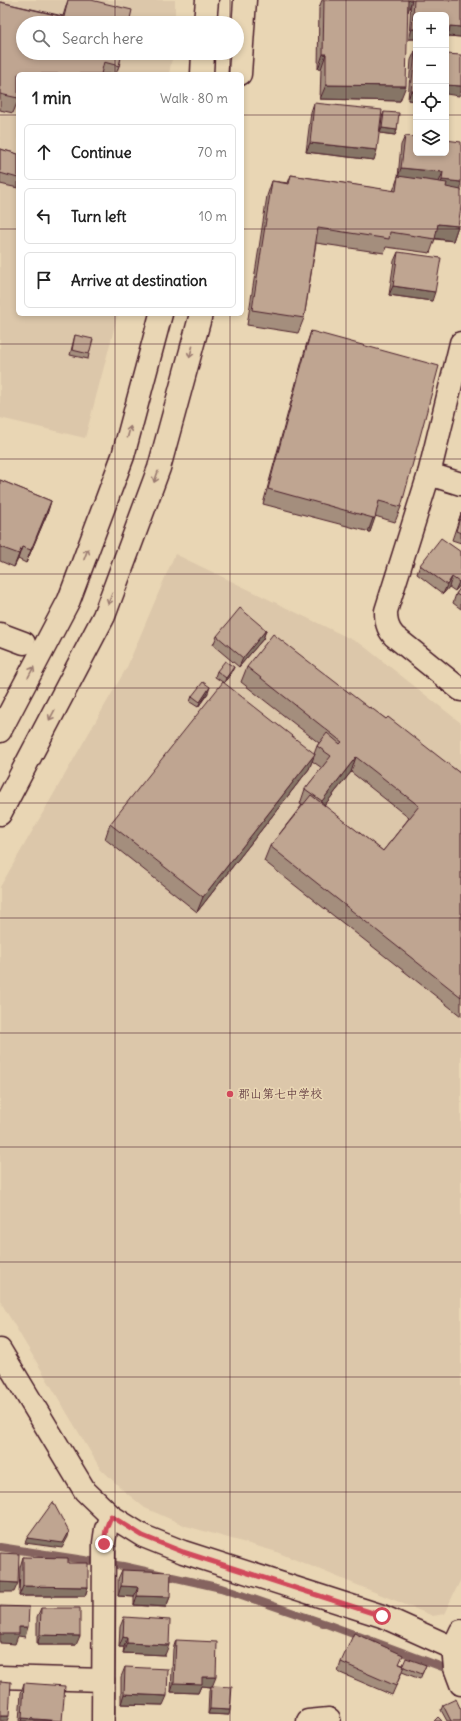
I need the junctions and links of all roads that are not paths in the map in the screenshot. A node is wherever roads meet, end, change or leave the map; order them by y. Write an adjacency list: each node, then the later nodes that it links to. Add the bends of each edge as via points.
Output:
1 (206, 0): 3 (street)
2 (245, 0): 4 (street)
3 (205, 16)
4 (244, 16)
5 (203, 60): 7 (street)
6 (241, 60): 8 (street)
7 (202, 72)
8 (240, 72)
9 (160, 316): 17 (street, one-way to 9, via 69,600 122,456)
10 (200, 316): 18 (street, one-way to 18, via 159,468 104,616)
11 (461, 343): 12 (street)
12 (429, 474): 13 (street); 16 (street, via 386,611 386,620 394,636)
13 (461, 484)
14 (0, 634): 15 (street)
15 (24, 643)
16 (461, 690)
17 (0, 731)
18 (0, 814)
19 (0, 1350): 20 (street, via 85,1491)
20 (111, 1516): 21 (street, via 143,1536 183,1552); 23 (street, via 104,1544)
21 (457, 1640): 24 (street, via 455,1668)
22 (0, 1677): 23 (street)
23 (103, 1680): 25 (street)
24 (461, 1684)
25 (102, 1721)

